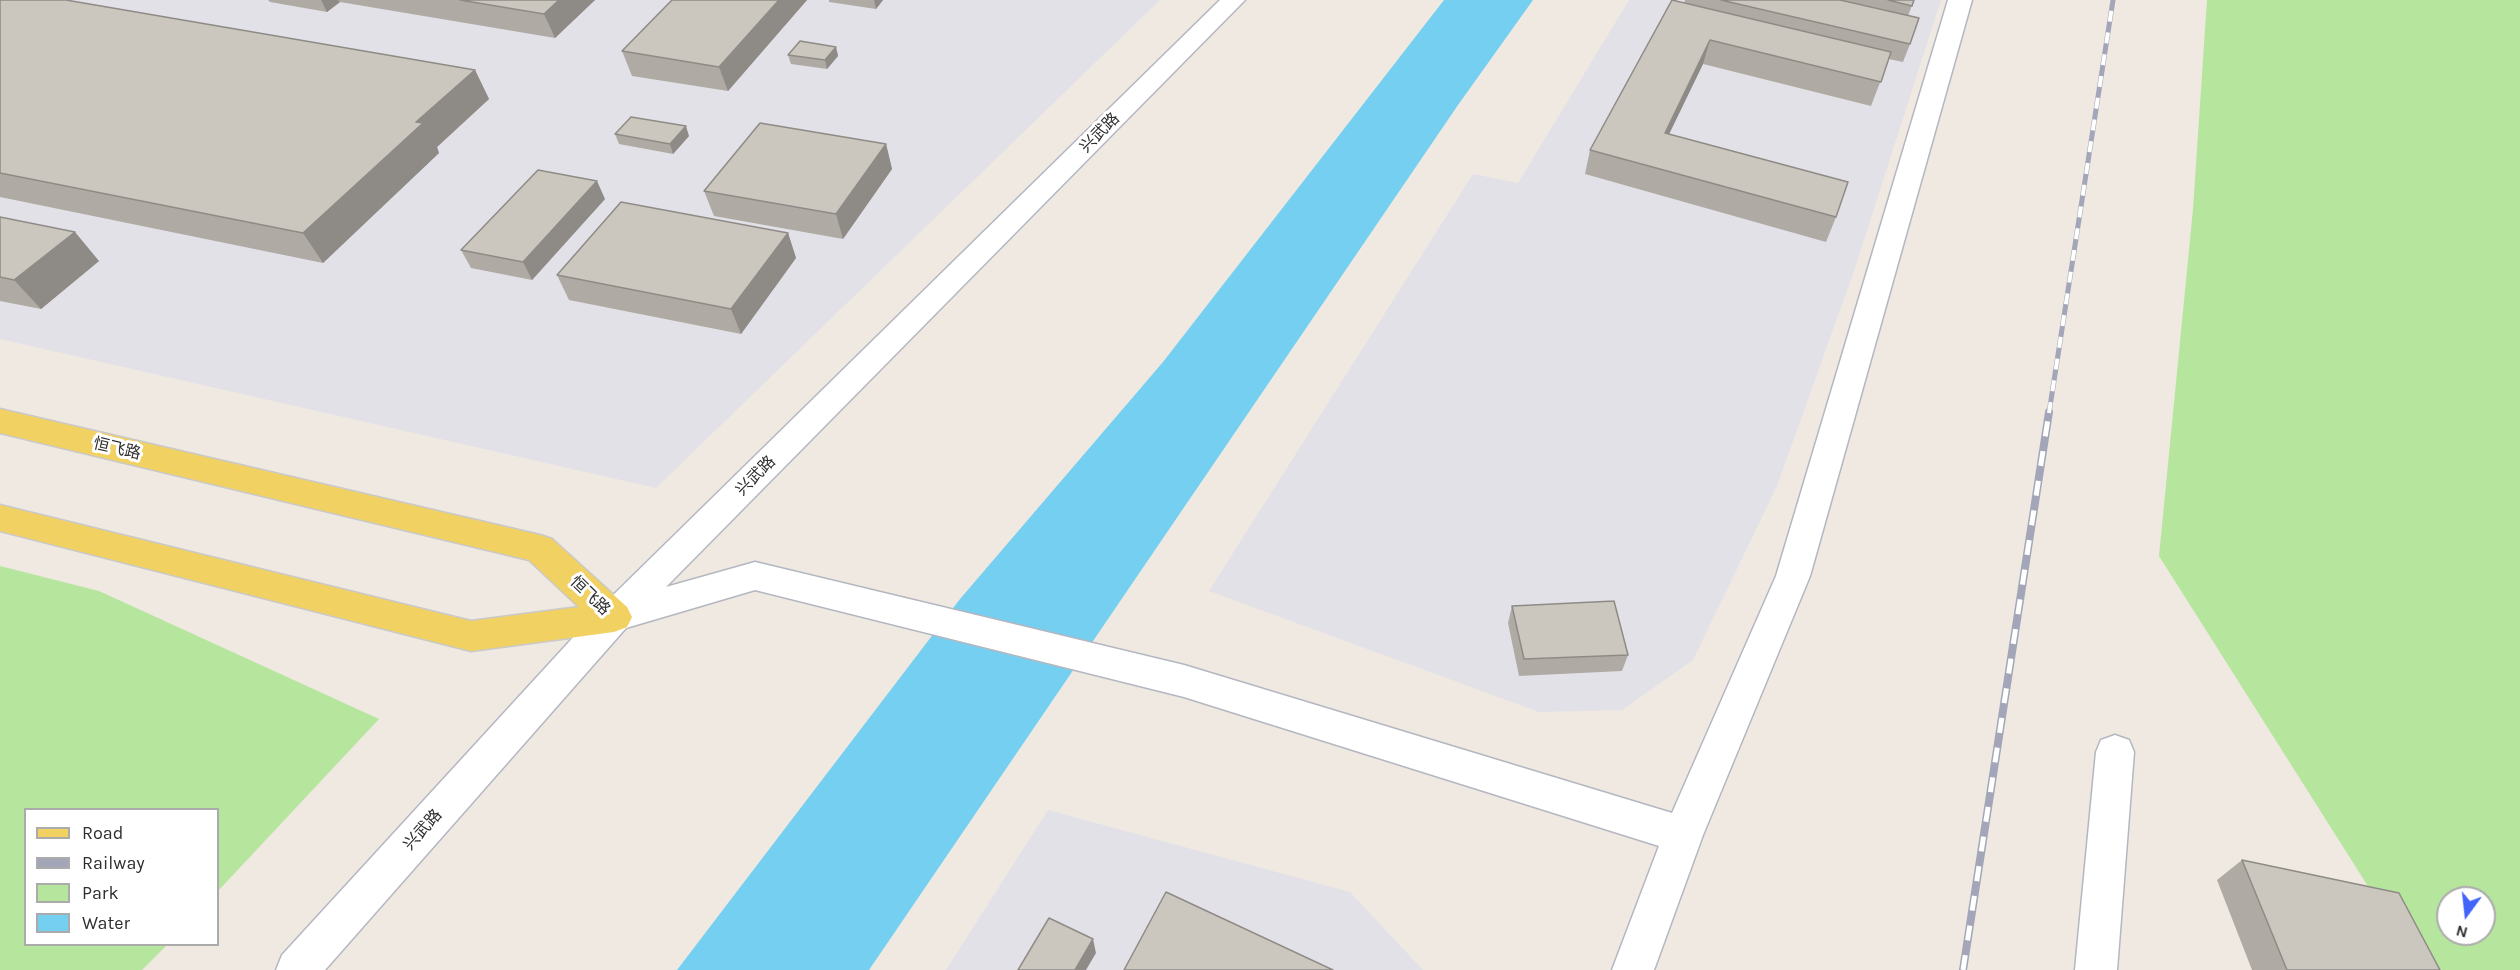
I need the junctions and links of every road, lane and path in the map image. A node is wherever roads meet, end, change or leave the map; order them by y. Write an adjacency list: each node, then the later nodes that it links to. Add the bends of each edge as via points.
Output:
1 (1233, 0): 5 (street, 兴武路)
2 (1960, 0): 7 (street, via 1793,576)
3 (0, 421): 5 (main road, 恒飞路, via 540,549)
4 (0, 518): 5 (main road, 恒飞路, via 471,636)
5 (614, 617): 7 (street, via 755,576 1184,681); 8 (street, 兴武路)
6 (2115, 753): 10 (street)
7 (1683, 835): 9 (street)
8 (297, 970)
9 (1633, 970)
10 (2096, 970)

